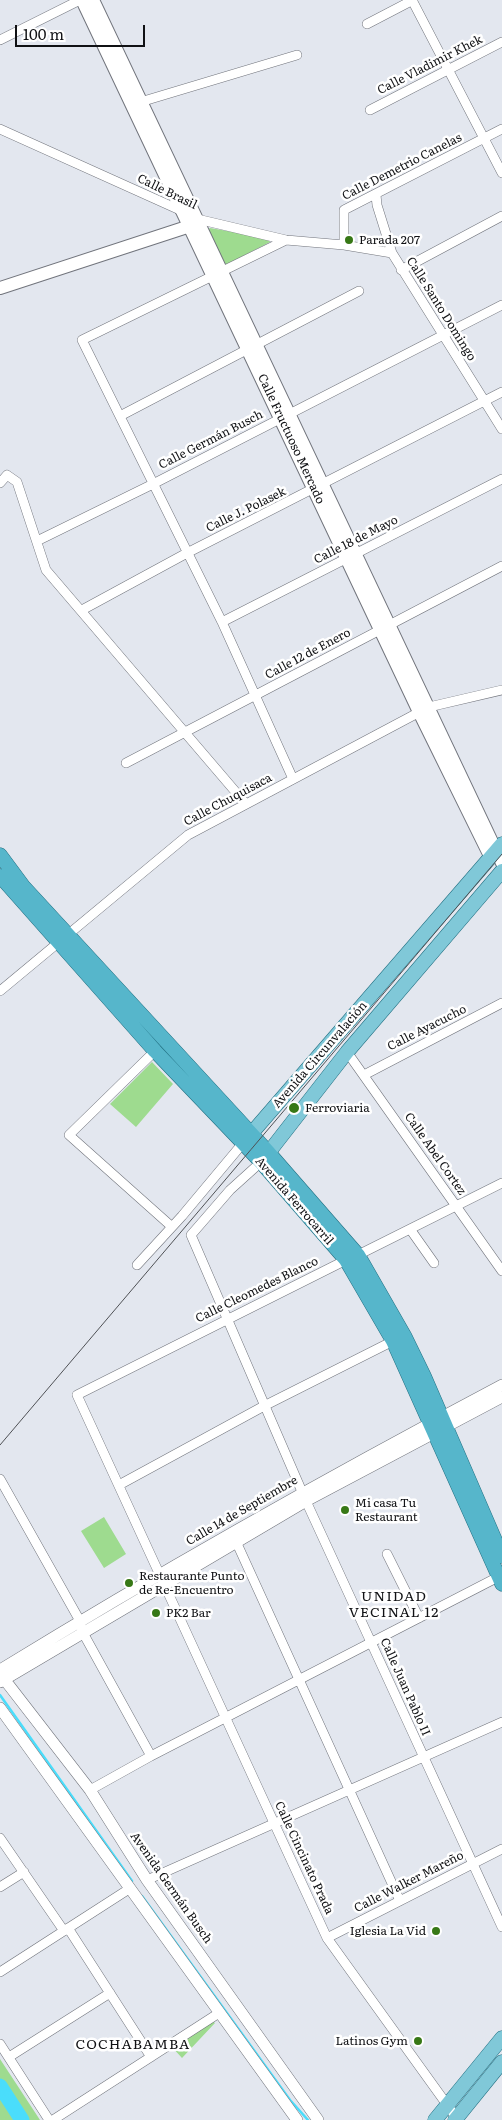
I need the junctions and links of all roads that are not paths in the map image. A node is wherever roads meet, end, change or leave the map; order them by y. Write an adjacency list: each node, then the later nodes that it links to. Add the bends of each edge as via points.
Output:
1 (81, 0): 5 (street); 9 (main road, Calle Fructuoso Mercado)
2 (92, 0): 9 (main road, Calle Fructuoso Mercado)
3 (412, 0): 4 (street); 8 (street)
4 (367, 24)
5 (0, 40)
6 (502, 42): 8 (street, Calle Vladimir Khek)
7 (297, 55): 9 (street)
8 (448, 70): 10 (street, Calle Vladimir Khek); 13 (street)
9 (137, 103): 16 (main road, Calle Fructuoso Mercado); 18 (main road, Calle Fructuoso Mercado)
10 (370, 110)
11 (0, 129): 16 (street, Calle Brasil)
12 (502, 129): 13 (street, Calle Demetrio Canelas)
13 (484, 138): 14 (street); 15 (street, Calle Demetrio Canelas)
14 (502, 173)
15 (376, 195): 20 (street, Calle Demetrio Canelas, via 344,210); 21 (street, Calle Santo Domingo)
16 (182, 211): 18 (main road, Calle Fructuoso Mercado)
17 (502, 216): 22 (street)
18 (193, 223): 19 (street, Calle Brasil); 23 (main road, Calle Fructuoso Mercado); 24 (main road)
19 (286, 240): 20 (street, Calle Brasil); 23 (street)
20 (344, 245): 21 (street, Calle Brasil)
21 (392, 253): 22 (street, Calle Santo Domingo)
22 (401, 270): 27 (street, Calle Santo Domingo)
23 (217, 275): 28 (main road, Calle Fructuoso Mercado); 32 (street, via 82,340)
24 (0, 288)
25 (359, 291): 28 (street)
26 (502, 305): 27 (street, Calle Germán Busch)
27 (442, 336): 30 (street, Calle Santo Domingo); 31 (street, Calle Germán Busch)
28 (251, 347): 31 (main road, Calle Fructuoso Mercado); 32 (street)
29 (502, 392): 30 (street, Calle J. Polasek)
30 (485, 401): 33 (street, Calle Santo Domingo); 37 (street, Calle J. Polasek)
31 (285, 415): 36 (street, Calle Germán Busch); 37 (main road, Calle Fructuoso Mercado)
32 (120, 416): 36 (street)
33 (502, 429)
34 (502, 479): 40 (street, Calle 18 de Mayo)
35 (0, 483): 38 (street, via 7,475 17,482)
36 (153, 484): 38 (street, Calle Germán Busch); 39 (street)
37 (319, 487): 39 (street, Calle J. Polasek); 40 (main road, Calle Fructuoso Mercado)
38 (37, 541): 42 (street, via 46,570)
39 (187, 553): 42 (street, Calle J. Polasek); 43 (street)
40 (352, 556): 43 (street, Calle 18 de Mayo); 44 (main road, Calle Fructuoso Mercado)
41 (502, 566): 44 (street, Calle 12 de Enero)
42 (82, 610): 48 (street)
43 (222, 622): 46 (street)
44 (385, 627): 46 (street, Calle 12 de Enero); 47 (main road, Calle Fructuoso Mercado)
45 (502, 690): 47 (street, Calle Chuquisaca)
46 (255, 696): 48 (street, Calle 12 de Enero); 50 (street)
47 (424, 709): 50 (street, Calle Chuquisaca); 53 (main road, Calle Fructuoso Mercado)
48 (185, 732): 49 (street, Calle 12 de Enero); 51 (street)
49 (126, 763)
50 (293, 779): 51 (street, Calle Chuquisaca)
51 (246, 804): 55 (street, Calle Chuquisaca, via 173,845)
52 (0, 855): 55 (highway, Avenida Ferrocarril)
53 (498, 863): 59 (main road, Avenida Circunvalación); 61 (main road, Avenida Circunvalación)
54 (0, 876): 55 (highway, Avenida Ferrocarril)
55 (63, 939): 56 (street, Calle Chuquisaca); 58 (highway, Avenida Ferrocarril); 61 (highway, Avenida Ferrocarril)
56 (0, 991)
57 (502, 1003): 60 (street, Calle Ayacucho)
58 (155, 1051): 61 (highway, Avenida Ferrocarril); 65 (street, via 69,1135)
59 (347, 1052): 60 (street, Calle Abel Cortez); 62 (main road, Avenida Circunvalación)
60 (364, 1075): 64 (street, Calle Abel Cortez)
61 (247, 1139): 62 (highway, Avenida Ferrocarril); 65 (street, Avenida Circunvalación)
62 (265, 1158): 67 (street, Avenida Circunvalación, via 230,1190); 68 (highway, Avenida Ferrocarril)
63 (502, 1183): 64 (street, Calle Cleomedes Blanco)
64 (456, 1206): 66 (street, Calle Cleomedes Blanco); 71 (street, Calle Abel Cortez)
65 (170, 1226): 70 (street, Avenida Circunvalación)
66 (410, 1229): 68 (street, Calle Cleomedes Blanco); 69 (street)
67 (191, 1236): 72 (street, Calle Juan Pablo II)
68 (352, 1258): 72 (street, Calle Cleomedes Blanco); 73 (highway, Avenida Ferrocarril); 78 (highway, Avenida Ferrocarril, via 405,1337)
69 (434, 1263)
70 (137, 1265)
71 (502, 1271)
72 (228, 1319): 75 (street, Calle Cleomedes Blanco); 77 (street, Calle Juan Pablo II)
73 (393, 1342): 77 (street); 78 (highway, Avenida Ferrocarril)
74 (502, 1385): 78 (street, Calle 14 de Septiembre)
75 (77, 1395): 80 (street, Calle Cincinato Prada)
76 (502, 1397): 78 (street, Calle 14 de Septiembre)
77 (264, 1406): 80 (street); 81 (street, Calle Juan Pablo II)
78 (439, 1424): 81 (street, Calle 14 de Septiembre); 84 (highway, Avenida Ferrocarril)
79 (0, 1479): 88 (street)
80 (119, 1485): 86 (street, Calle Cincinato Prada)
81 (304, 1496): 82 (street, Calle 14 de Septiembre); 89 (street, Calle Juan Pablo II)
82 (234, 1537): 86 (street, Calle 14 de Septiembre); 91 (street)
83 (386, 1554): 87 (street)
84 (499, 1559): 85 (highway, Avenida Ferrocarril)
85 (501, 1578): 87 (street)
86 (163, 1579): 88 (street, Calle 14 de Septiembre); 93 (street, Calle Cincinato Prada)
87 (419, 1618): 89 (street)
88 (81, 1626): 90 (street, Calle 14 de Septiembre); 95 (street)
89 (372, 1643): 91 (street); 96 (street, Calle Juan Pablo II)
90 (1, 1676): 97 (street, Avenida Germán Busch)
91 (299, 1681): 93 (street); 98 (street)
92 (0, 1708): 106 (street)
93 (226, 1718): 95 (street); 99 (street, Calle Cincinato Prada)
94 (502, 1722): 96 (street)
95 (151, 1756): 97 (street)
96 (424, 1757): 98 (street); 102 (street, Calle Juan Pablo II)
97 (90, 1790): 104 (street, Avenida Germán Busch)
98 (350, 1790): 99 (street); 107 (street)
99 (274, 1825): 104 (street); 110 (street, Calle Cincinato Prada)
100 (0, 1838): 103 (street)
101 (502, 1849): 102 (street, Calle Walker Mareño)
102 (472, 1863): 107 (street, Calle Walker Mareño); 108 (street, Calle Juan Pablo II)
103 (24, 1872): 105 (street); 109 (street)
104 (148, 1880): 123 (street, Avenida Germán Busch)
105 (0, 1887)
106 (129, 1888): 109 (street); 113 (street)
107 (400, 1901): 110 (street, Calle Walker Mareño)
108 (502, 1927)
109 (66, 1929): 111 (street); 112 (street)
110 (327, 1938): 119 (street, Calle Cincinato Prada)
111 (0, 1972)
112 (110, 1992): 116 (street); 117 (street)
113 (219, 2013): 117 (street); 122 (street)
114 (502, 2038): 119 (main road)
115 (0, 2044): 116 (street)
116 (9, 2057): 120 (street)
117 (151, 2057): 121 (street)
118 (502, 2062): 125 (main road)
119 (445, 2106): 124 (main road); 125 (street, Calle Cincinato Prada)
120 (49, 2120)
121 (53, 2120)
122 (297, 2120)
123 (318, 2120)
124 (435, 2120)
125 (456, 2120)

